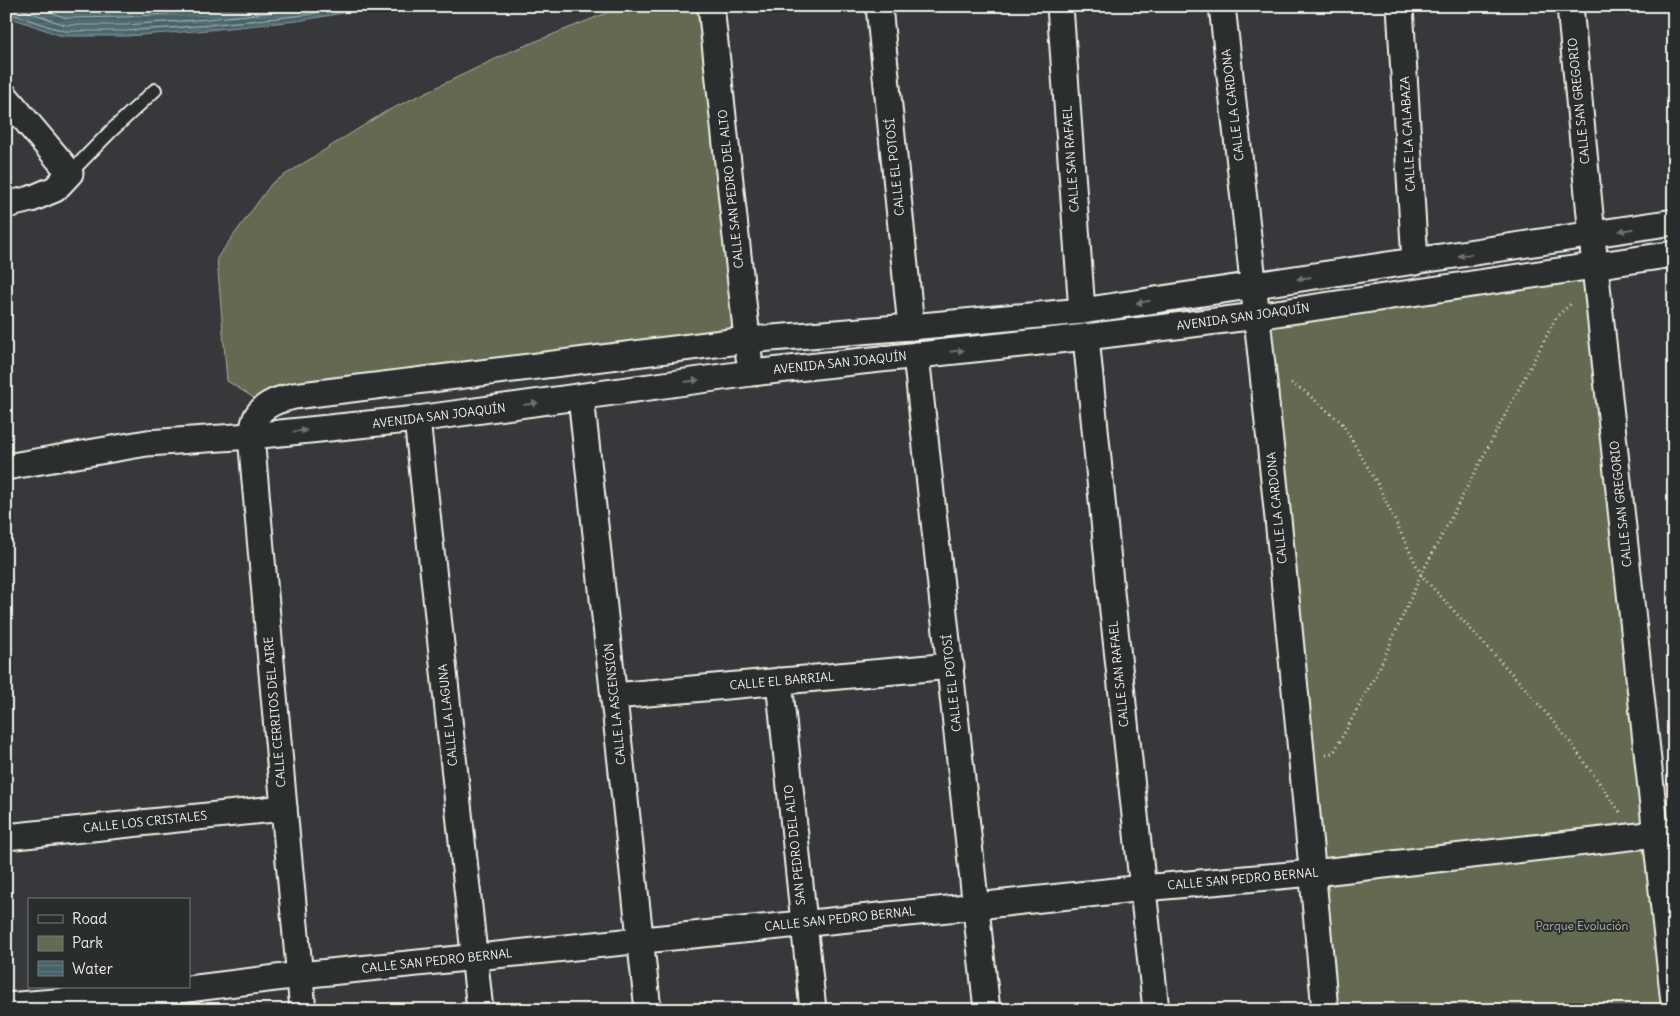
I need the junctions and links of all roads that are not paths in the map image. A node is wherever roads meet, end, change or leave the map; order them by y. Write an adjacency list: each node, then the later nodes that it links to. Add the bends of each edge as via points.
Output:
1 (711, 6): 21 (street, CALLE SAN PEDRO DEL ALTO)
2 (879, 6): 19 (street, CALLE EL POTOSÍ)
3 (1060, 6): 17 (street, CALLE SAN RAFAEL)
4 (1222, 6): 16 (street, CALLE LA CARDONA)
5 (1400, 6): 14 (street, CALLE LA CALABAZA)
6 (1570, 6): 12 (street, CALLE SAN GREGORIO)
7 (155, 90): 9 (lane)
8 (6, 97): 9 (street)
9 (70, 173): 10 (street, via 55,189)
10 (6, 205)
11 (1674, 222): 12 (street, one-way to 12)
12 (1592, 236): 14 (street, one-way to 14); 15 (street, CALLE SAN GREGORIO)
13 (1674, 254): 15 (street, AVENIDA SAN JOAQUÍN)
14 (1415, 262): 16 (street, one-way to 16)
15 (1596, 272): 18 (street, AVENIDA SAN JOAQUÍN); 32 (street, CALLE SAN GREGORIO)
16 (1254, 285): 17 (street, one-way to 17); 18 (street, CALLE LA CARDONA)
17 (1082, 311): 19 (street)
18 (1257, 316): 20 (street, AVENIDA SAN JOAQUÍN); 34 (street, CALLE LA CARDONA)
19 (911, 327): 21 (street)
20 (1086, 337): 22 (street, AVENIDA SAN JOAQUÍN, one-way to 20); 35 (street, CALLE SAN RAFAEL)
21 (747, 340): 23 (street, CALLE SAN PEDRO DEL ALTO); 26 (street, via 294,396 267,406)
22 (916, 355): 23 (street, AVENIDA SAN JOAQUÍN); 28 (street, CALLE EL POTOSÍ)
23 (751, 372): 24 (street, AVENIDA SAN JOAQUÍN, one-way to 23)
24 (581, 398): 25 (street, AVENIDA SAN JOAQUÍN, one-way to 24); 30 (street, CALLE LA ASCENSIÓN)
25 (417, 419): 26 (street, AVENIDA SAN JOAQUÍN, one-way to 25); 39 (street, CALLE LA LAGUNA)
26 (254, 426): 27 (street, AVENIDA SAN JOAQUÍN); 31 (street, CALLE CERRITOS DEL AIRE)
27 (6, 467)
28 (951, 666): 29 (street, CALLE EL BARRIAL); 36 (street, CALLE EL POTOSÍ)
29 (778, 681): 30 (street, CALLE EL BARRIAL); 37 (street, SAN PEDRO DEL ALTO)
30 (614, 696): 38 (street, CALLE LA ASCENSIÓN)
31 (284, 808): 33 (street, CALLE LOS CRISTALES); 40 (street, CALLE CERRITOS DEL AIRE)
32 (1655, 834): 34 (street, CALLE SAN PEDRO BERNAL); 42 (street, CALLE SAN GREGORIO)
33 (6, 837)
34 (1313, 873): 35 (street, CALLE SAN PEDRO BERNAL); 50 (street, CALLE LA CARDONA)
35 (1143, 888): 36 (street, CALLE SAN PEDRO BERNAL); 49 (street, CALLE SAN RAFAEL)
36 (977, 906): 37 (street, CALLE SAN PEDRO BERNAL); 48 (street, CALLE EL POTOSÍ)
37 (803, 923): 38 (street, CALLE SAN PEDRO BERNAL); 47 (street, SAN PEDRO DEL ALTO)
38 (640, 940): 39 (street, CALLE SAN PEDRO BERNAL); 46 (street, CALLE LA ASCENSIÓN)
39 (474, 957): 40 (street, CALLE SAN PEDRO BERNAL); 45 (street, CALLE LA LAGUNA)
40 (300, 975): 41 (street, CALLE SAN PEDRO BERNAL); 44 (street, CALLE CERRITOS DEL AIRE)
41 (141, 1002): 43 (street, CALLE SAN PEDRO BERNAL)
42 (1674, 1002)
43 (6, 1006)
44 (303, 1010)
45 (480, 1010)
46 (648, 1010)
47 (813, 1010)
48 (987, 1010)
49 (1156, 1010)
50 (1325, 1010)

